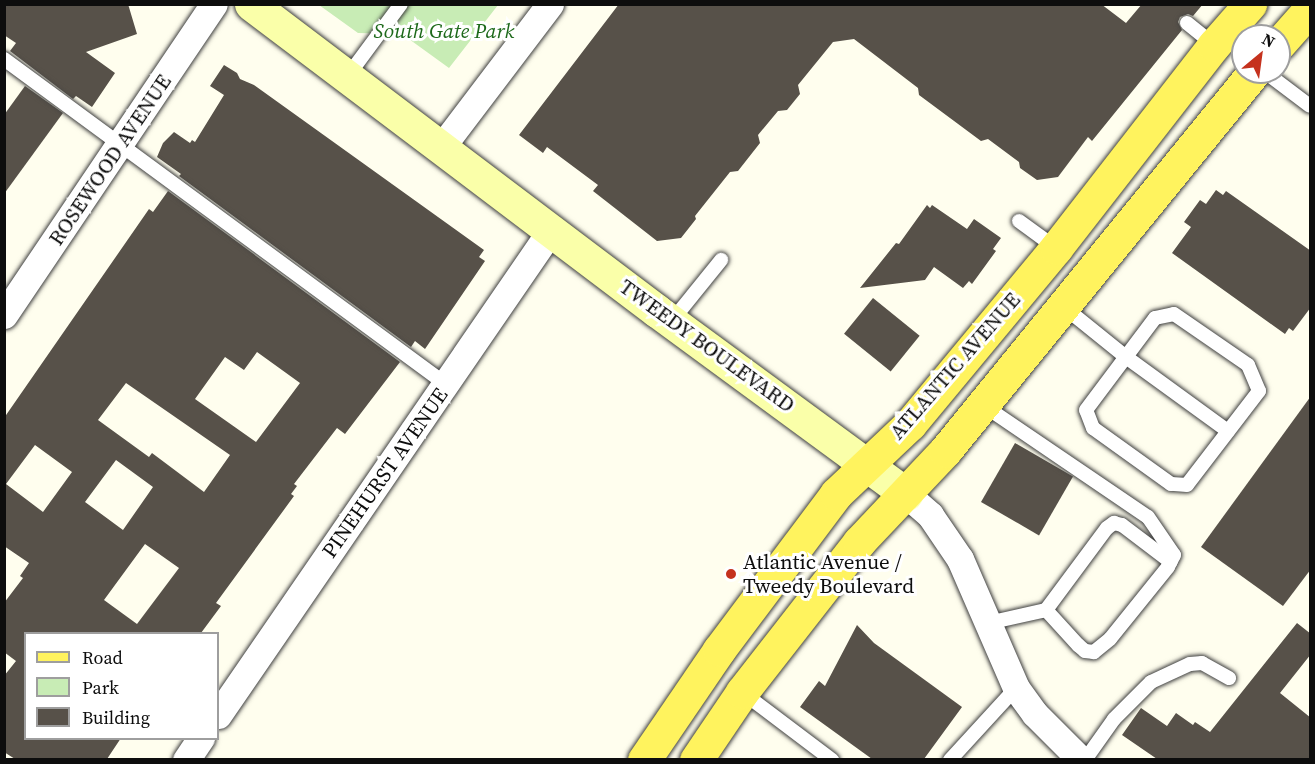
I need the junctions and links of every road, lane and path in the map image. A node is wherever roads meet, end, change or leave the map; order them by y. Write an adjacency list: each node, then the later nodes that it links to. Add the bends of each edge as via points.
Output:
1 (214, 4): 15 (street, ROSEWOOD AVENUE)
2 (251, 4): 11 (main road, TWEEDY BOULEVARD)
3 (401, 4): 11 (lane)
4 (550, 4): 16 (street)
5 (1250, 4): 9 (main road, ATLANTIC AVENUE)
6 (1311, 9): 8 (main road)
7 (1187, 23): 9 (lane)
8 (1291, 31)
9 (1214, 45): 19 (main road, ATLANTIC AVENUE)
10 (4, 59): 15 (lane)
11 (347, 77): 16 (main road, TWEEDY BOULEVARD)
12 (1244, 84): 21 (main road)
13 (1281, 84): 14 (lane)
14 (1311, 106)
15 (121, 146): 22 (street, ROSEWOOD AVENUE); 25 (lane)
16 (440, 149): 18 (main road, TWEEDY BOULEVARD)
17 (1019, 220): 19 (lane)
18 (551, 230): 23 (main road, TWEEDY BOULEVARD); 25 (street, PINEHURST AVENUE)
19 (1056, 248): 28 (main road, ATLANTIC AVENUE, via 910,424)
20 (722, 261): 23 (lane)
21 (1064, 307): 24 (lane); 26 (main road)
22 (4, 315)
23 (671, 322): 28 (main road, TWEEDY BOULEVARD)
24 (1126, 357): 27 (lane); 27 (lane, via 1155,318 1174,314 1248,365 1259,391); 27 (lane, via 1086,410 1093,428 1171,484 1187,485)
25 (447, 385): 36 (street, PINEHURST AVENUE)
26 (983, 405): 29 (main road); 30 (lane, via 1148,517 1168,543 1174,555)
27 (1228, 431)
28 (867, 463): 29 (main road, TWEEDY BOULEVARD); 39 (main road, ATLANTIC AVENUE, via 836,494 719,650)
29 (906, 494): 32 (street, TWEEDY BOULEVARD, via 930,515 960,559); 35 (main road, via 859,542)
30 (1171, 562): 31 (lane, via 1114,523); 31 (lane, via 1110,639 1094,652 1078,645)
31 (1046, 610): 32 (lane)
32 (988, 623): 34 (street, TWEEDY BOULEVARD)
33 (1229, 678): 43 (lane, via 1202,663 1190,664 1151,682 1114,719)
34 (1016, 688): 42 (lane); 43 (street, TWEEDY BOULEVARD, via 1035,714)
35 (741, 692): 40 (main road); 41 (lane)
36 (219, 714)
37 (200, 740): 38 (street)
38 (186, 759)
39 (644, 759)
40 (696, 759)
41 (832, 759)
42 (950, 759)
43 (1083, 759)

